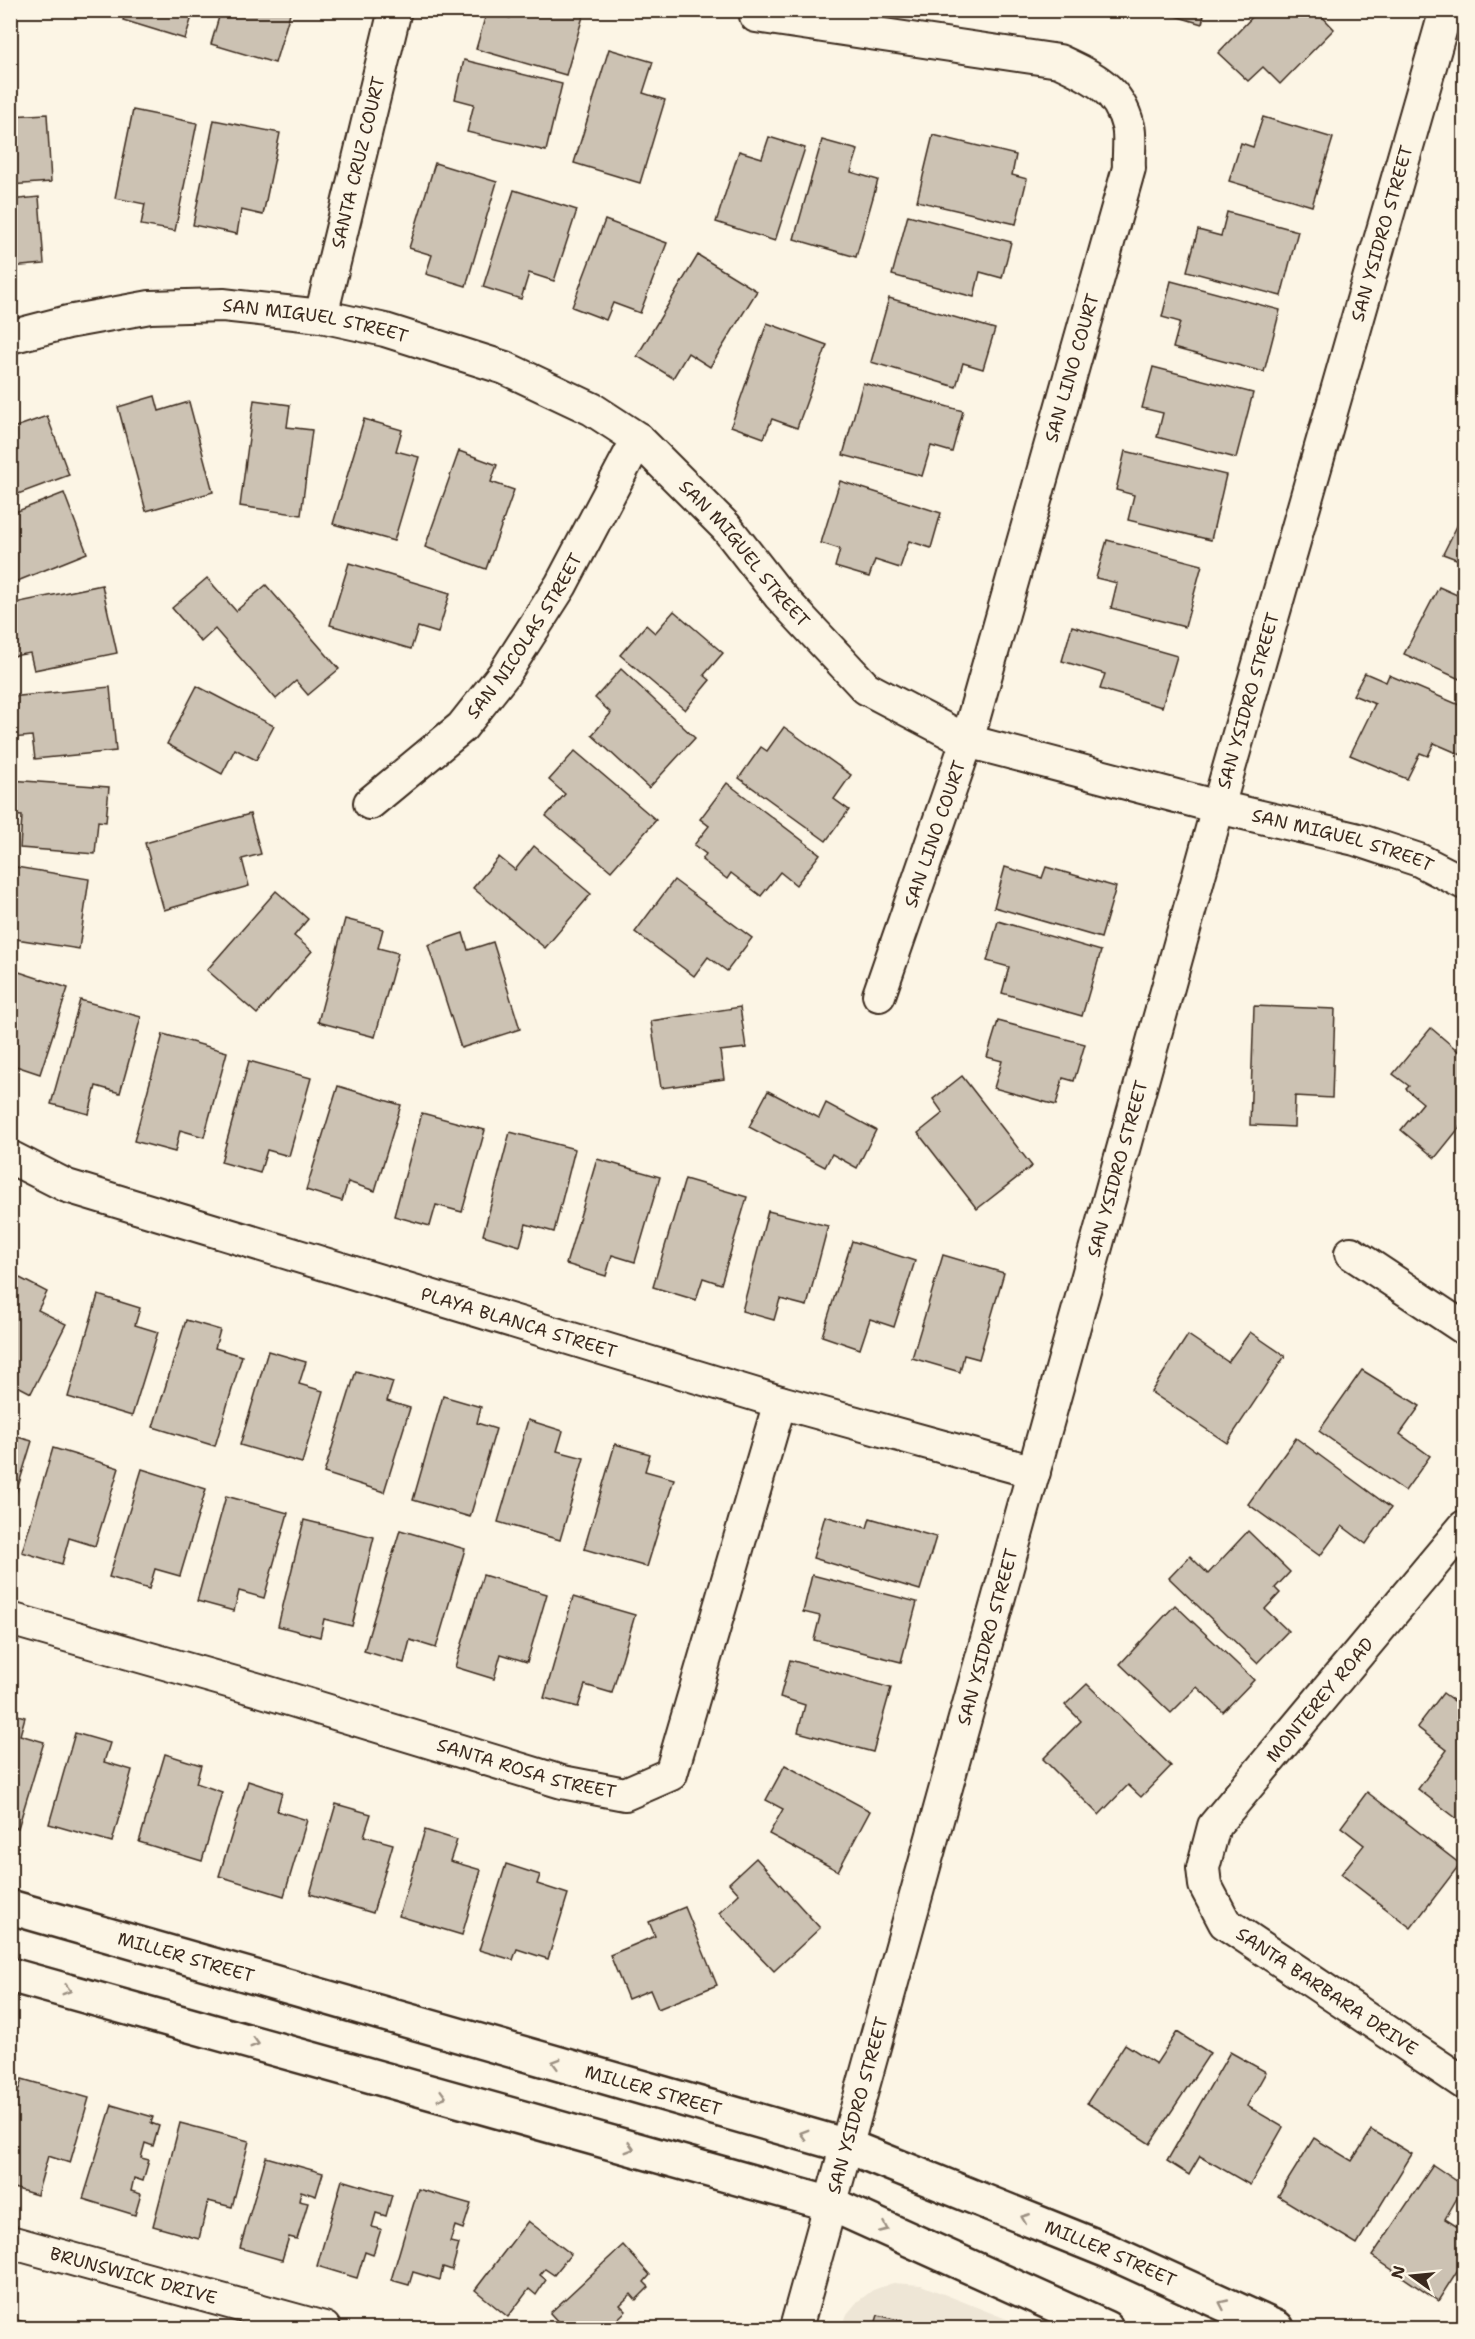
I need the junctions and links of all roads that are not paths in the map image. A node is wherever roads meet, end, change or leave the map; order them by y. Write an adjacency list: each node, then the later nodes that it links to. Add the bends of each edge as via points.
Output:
1 (396, 10): 4 (street, SANTA CRUZ COURT)
2 (1446, 10): 9 (street, SAN YSIDRO STREET)
3 (756, 16): 7 (street, SAN LINO COURT, via 1059,61 1094,77 1116,97 1128,126 1129,168)
4 (321, 316): 5 (street, SAN MIGUEL STREET, via 224,305 150,307); 6 (street, SAN MIGUEL STREET, via 385,330 505,368 592,409)
5 (10, 337)
6 (638, 439): 7 (street, SAN MIGUEL STREET, via 726,527 779,595 866,688); 8 (street, SAN NICOLAS STREET, via 561,585 504,674 462,727)
7 (967, 741): 9 (street, SAN MIGUEL STREET); 11 (street, SAN LINO COURT)
8 (370, 803)
9 (1218, 807): 10 (street, SAN MIGUEL STREET, via 1355,839 1419,860); 16 (street, SAN YSIDRO STREET)
10 (1464, 883)
11 (879, 995)
12 (10, 1157): 15 (street, PLAYA BLANCA STREET, via 67,1186)
13 (1351, 1253): 14 (street)
14 (1464, 1328)
15 (780, 1402): 16 (street, PLAYA BLANCA STREET); 18 (street, SANTA ROSA STREET, via 671,1774 625,1794 562,1782)
16 (1034, 1472): 23 (street, SAN YSIDRO STREET)
17 (1464, 1527): 19 (street, MONTEREY ROAD, via 1214,1826 1203,1868)
18 (10, 1619)
19 (1205, 1885): 22 (street, SANTA BARBARA DRIVE, via 1225,1923)
20 (10, 1906): 23 (street, MILLER STREET, one-way to 20)
21 (10, 1975): 24 (street, one-way to 24)
22 (1464, 2083)
23 (847, 2146): 24 (street, SAN YSIDRO STREET); 29 (street, MILLER STREET, one-way to 23, via 1108,2251)
24 (831, 2204): 27 (street, SAN YSIDRO STREET); 28 (street, one-way to 28)
25 (10, 2242): 26 (street, BRUNSWICK DRIVE)
26 (324, 2328)
27 (796, 2328)
28 (1106, 2328)
29 (1276, 2328)

